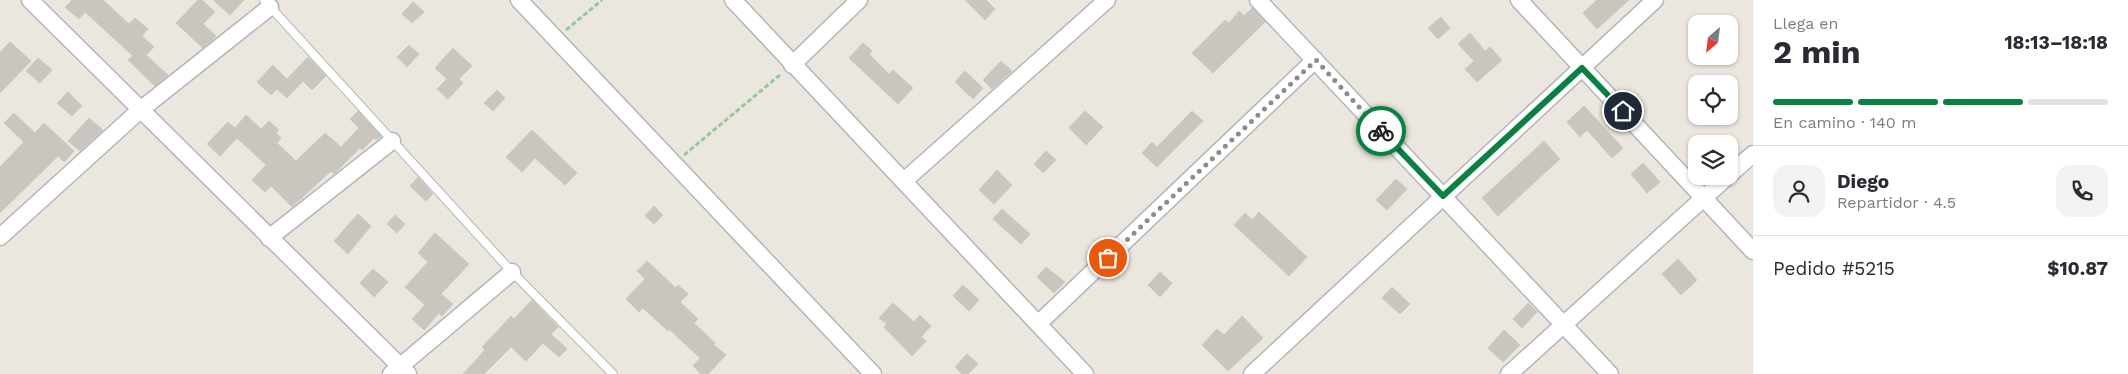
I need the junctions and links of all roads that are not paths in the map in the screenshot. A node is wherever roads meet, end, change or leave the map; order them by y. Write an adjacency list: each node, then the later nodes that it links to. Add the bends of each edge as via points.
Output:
1 (30, 0): 13 (street)
2 (519, 0): 29 (street)
3 (732, 0): 11 (street)
4 (859, 0): 11 (street)
5 (1107, 0): 17 (street)
6 (1258, 0): 10 (street)
7 (1519, 0): 12 (street)
8 (1655, 0): 12 (street)
9 (267, 3): 13 (street); 14 (lane)
10 (1316, 60): 19 (street); 25 (street)
11 (792, 65): 17 (street)
12 (1582, 68): 19 (street); 20 (street)
13 (139, 110): 21 (street); 22 (street)
14 (392, 141): 22 (street); 24 (lane)
15 (1753, 154): 16 (street)
16 (1738, 167)
17 (904, 181): 25 (street)
18 (1718, 185): 20 (street)
19 (1443, 196): 26 (street); 31 (street)
20 (1704, 198): 23 (street); 26 (street)
21 (0, 237)
22 (270, 238): 27 (street)
23 (1753, 250)
24 (512, 272): 27 (street); 28 (lane)
25 (1038, 324): 30 (street)
26 (1564, 325): 32 (street); 33 (street)
27 (399, 371)
28 (613, 374)
29 (873, 374)
30 (1085, 374)
31 (1252, 374)
32 (1509, 374)
33 (1610, 374)

